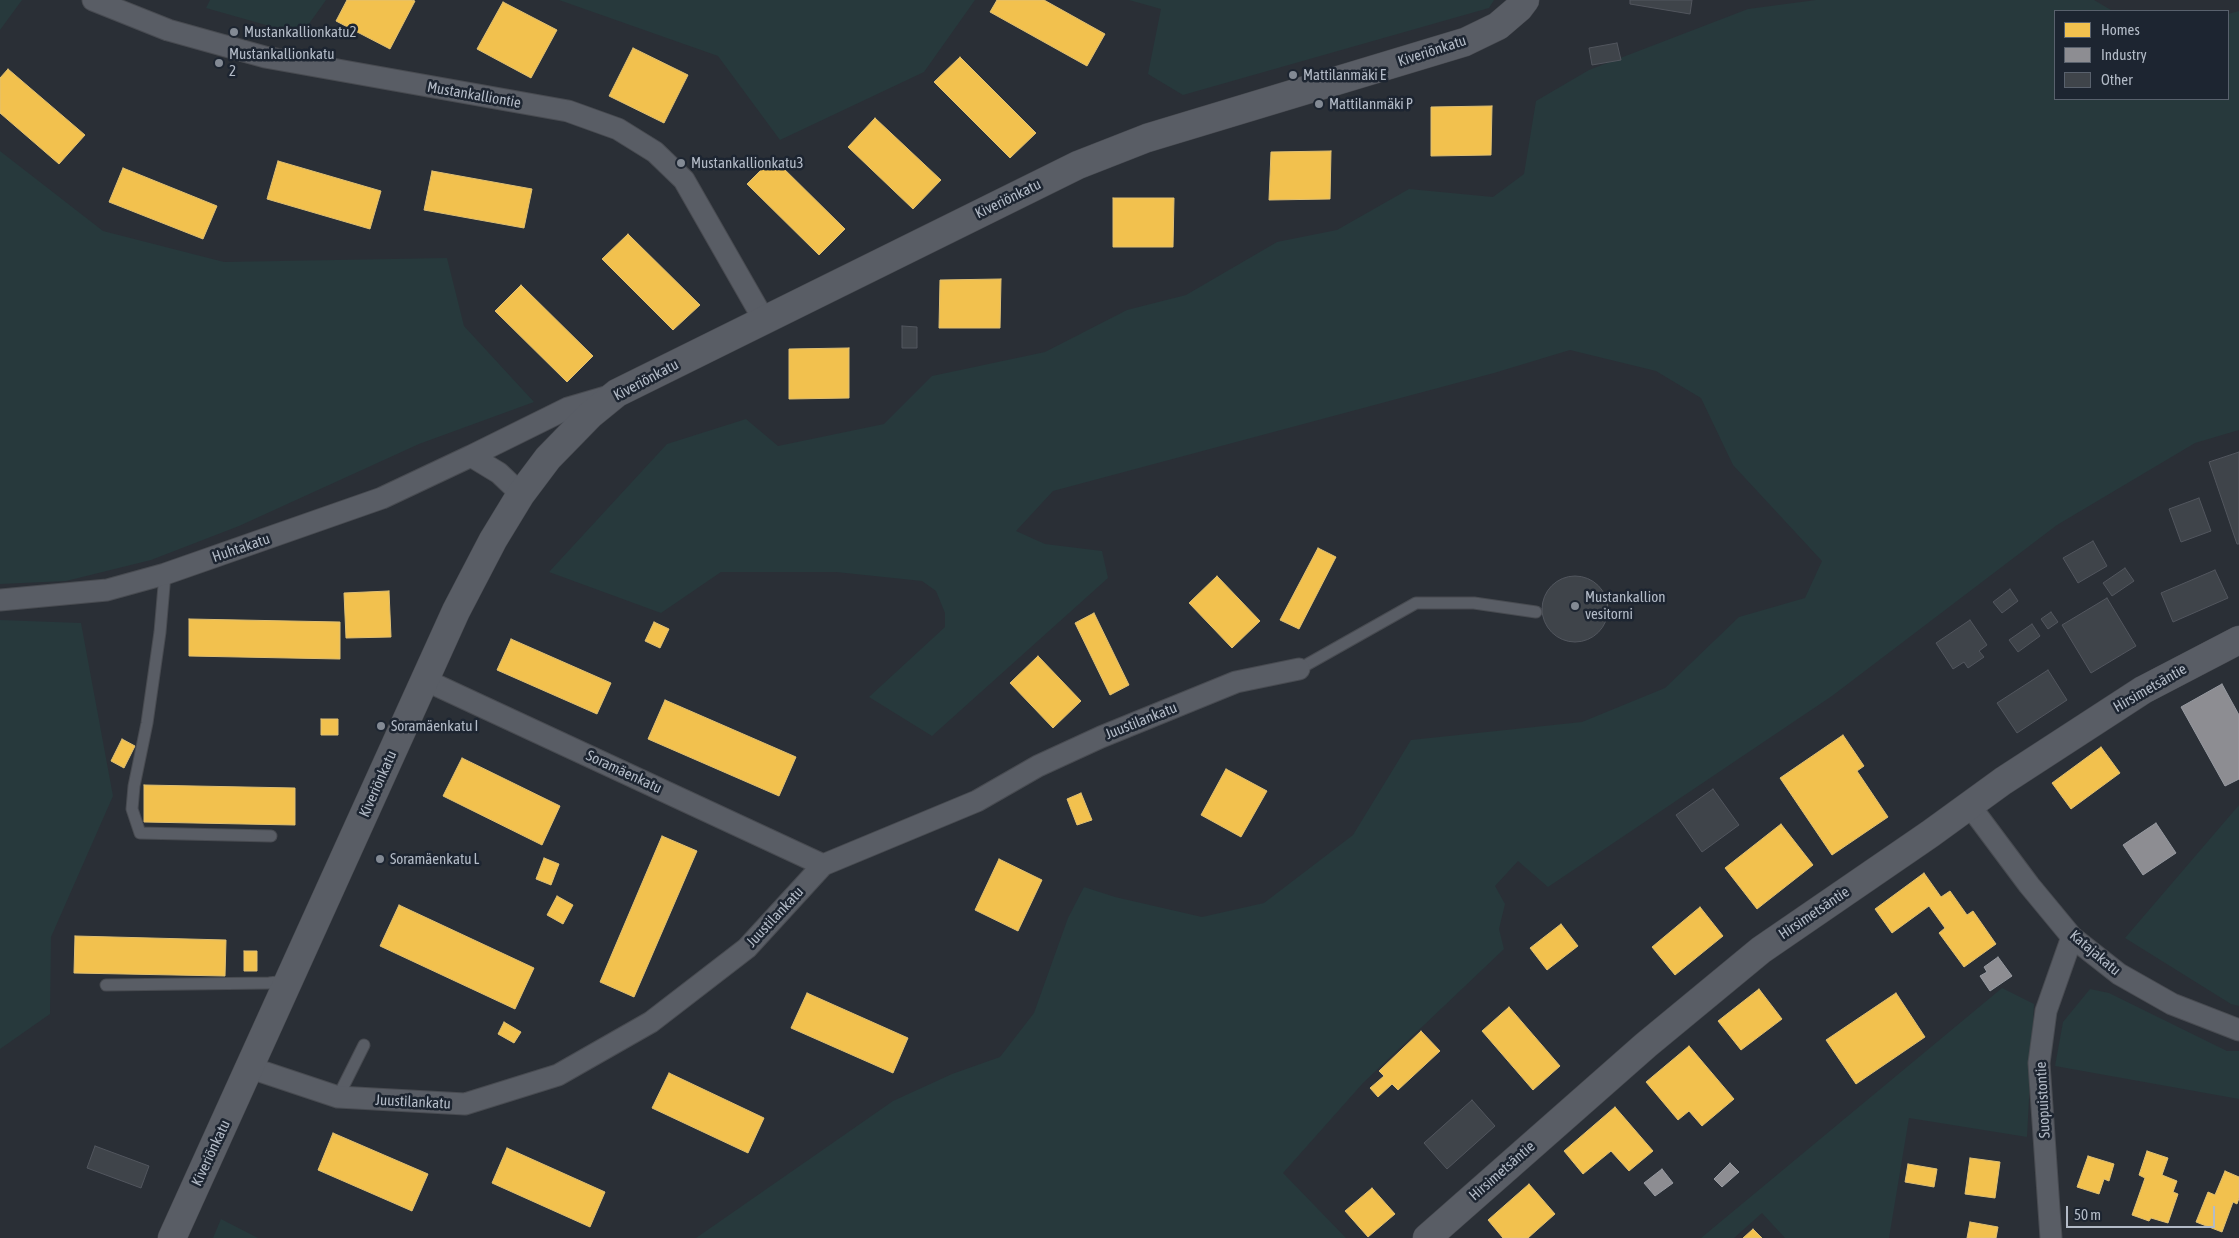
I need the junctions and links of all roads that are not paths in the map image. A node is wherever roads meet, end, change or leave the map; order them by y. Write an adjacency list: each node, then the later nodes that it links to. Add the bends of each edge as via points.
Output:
1 (93, 0): 3 (street, Mustankalliontie, via 168,30 265,57 568,112 618,129 655,152 684,180)
2 (1525, 0): 3 (street, Kiveriönkatu, via 1498,26 1465,42 1147,138 1078,165)
3 (764, 320): 4 (street, Kiveriönkatu)
4 (617, 393): 5 (street, Huhtakatu, via 568,408); 6 (street, Kiveriönkatu, via 590,415 548,458)
5 (471, 456): 6 (street, via 499,473); 7 (street, Huhtakatu, via 382,498)
6 (521, 494): 12 (street, Kiveriönkatu, via 493,540)
7 (166, 574): 8 (street, Huhtakatu, via 108,590); 14 (lane, via 147,723 134,786 132,809 140,833)
8 (0, 600)
9 (1536, 612): 11 (lane, via 1474,603 1416,603)
10 (2239, 640): 13 (street, Hirsimetsäntie, via 2143,690)
11 (1299, 669): 15 (street, Juustilankatu, via 1236,682 1101,737 1038,766 977,801)
12 (425, 680): 15 (street, Soramäenkatu); 17 (street, Kiveriönkatu)
13 (1970, 806): 16 (street, Katajakatu); 25 (street, Hirsimetsäntie, via 1761,950 1646,1045)
14 (271, 836)
15 (822, 865): 22 (street, Juustilankatu, via 747,948 651,1022 558,1075 465,1104)
16 (2072, 937): 19 (street, Katajakatu, via 2119,974 2172,1004); 23 (street, Suopuistontie, via 2046,1011 2039,1063)
17 (289, 980): 18 (lane); 21 (street, Kiveriönkatu)
18 (106, 985)
19 (2239, 1030)
20 (364, 1046): 22 (lane)
21 (251, 1068): 22 (street, Juustilankatu); 24 (street, Kiveriönkatu)
22 (338, 1097)
23 (2056, 1237)
24 (172, 1238)
25 (1427, 1238)

